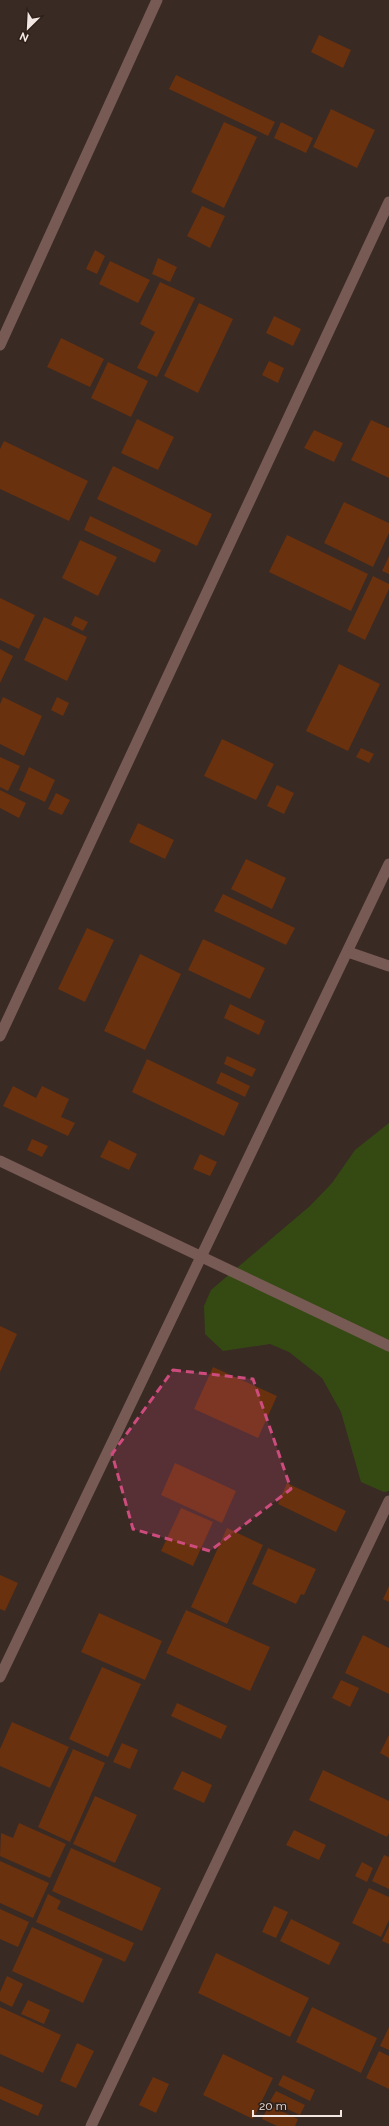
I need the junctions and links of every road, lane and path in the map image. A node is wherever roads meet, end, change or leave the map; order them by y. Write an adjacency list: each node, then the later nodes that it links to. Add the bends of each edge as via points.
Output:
1 (157, 0): 3 (street)
2 (389, 202): 7 (street)
3 (0, 345)
4 (389, 864): 5 (street)
5 (348, 952): 6 (street); 9 (street)
6 (389, 966)
7 (0, 1036)
8 (0, 1161): 9 (street)
9 (202, 1257): 10 (street); 12 (street)
10 (389, 1346)
11 (389, 1501): 13 (street)
12 (0, 1677)
13 (91, 2126)

